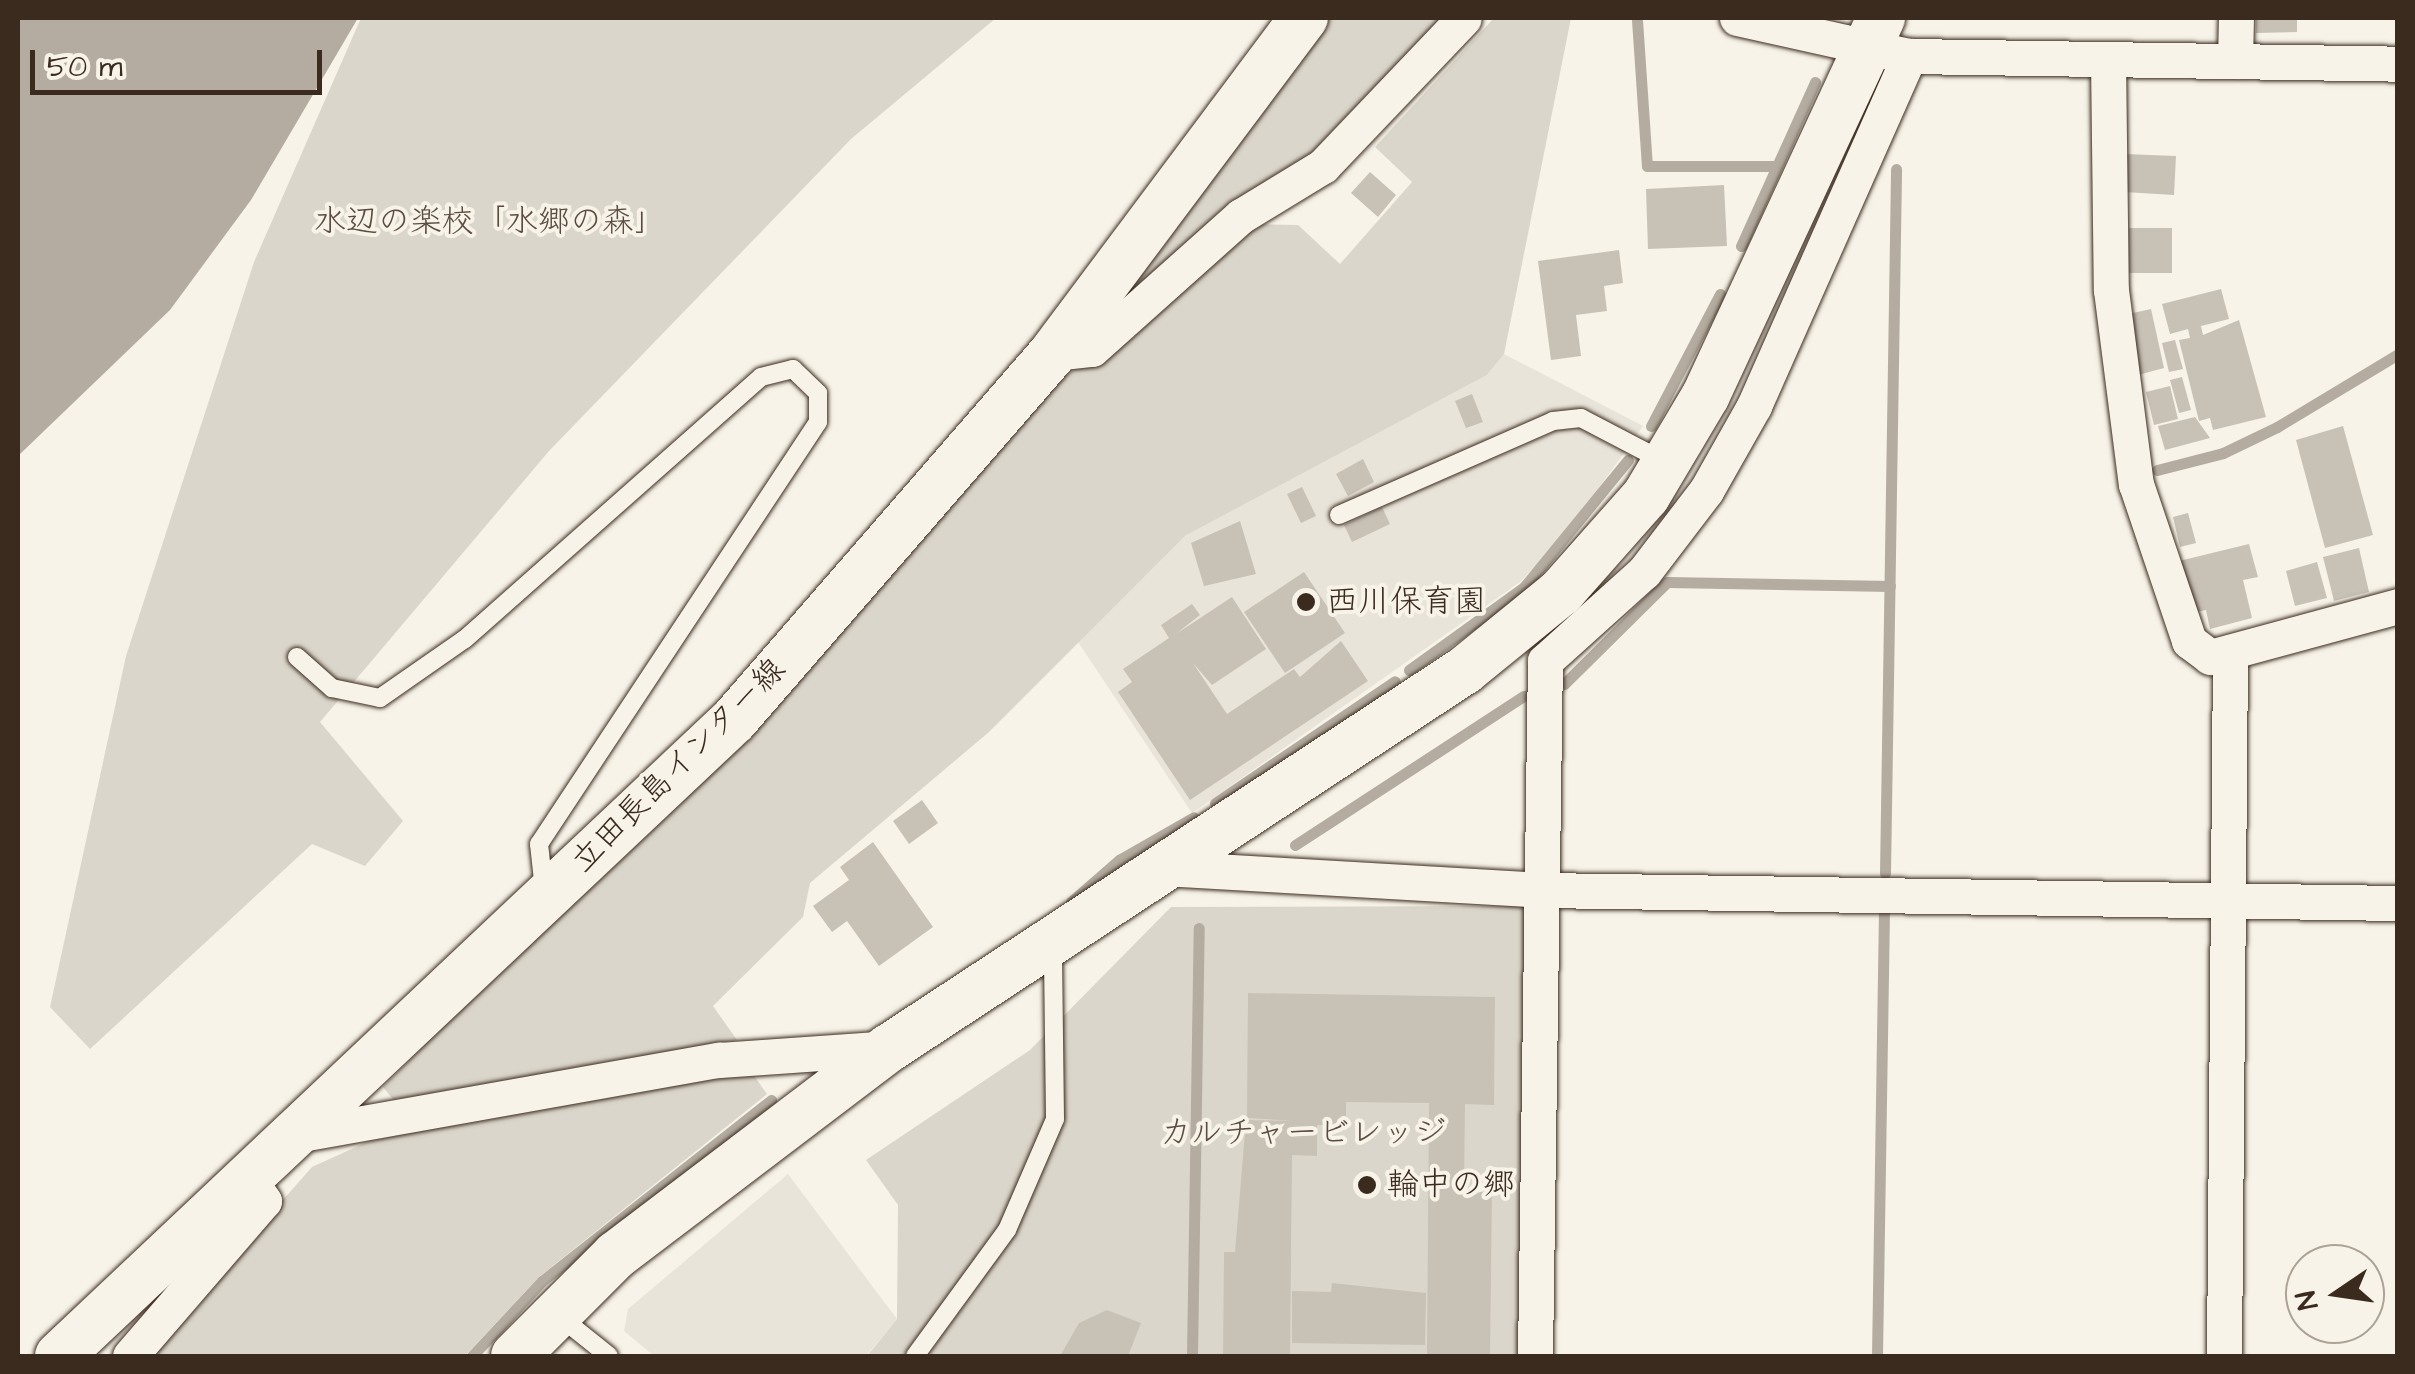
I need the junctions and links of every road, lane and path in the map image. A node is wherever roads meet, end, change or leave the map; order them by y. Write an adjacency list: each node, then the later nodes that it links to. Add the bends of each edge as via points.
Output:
1 (1304, 18): 9 (street, 立田長島インター線)
2 (1464, 18): 9 (street, via 1323,166 1241,216 1092,349)
3 (1737, 18): 5 (street)
4 (2236, 18): 7 (street)
5 (1886, 41): 6 (street); 10 (street); 16 (street, via 1754,406 1706,491 1644,572 1545,661)
6 (2108, 59): 7 (street); 13 (street, via 2111,290 2136,484 2188,641 2210,657)
7 (2235, 61): 8 (street)
8 (2398, 64)
9 (1053, 353): 17 (street, 立田長島インター線, via 734,720)
10 (1666, 463): 11 (lane, via 1581,418 1552,421); 15 (street, via 1562,592 1465,670)
11 (1339, 515)
12 (2398, 606): 13 (street)
13 (2230, 652): 18 (street)
14 (298, 658): 17 (lane, via 332,688 380,698 464,638 761,376 793,369 818,393 818,422 539,844)
15 (1163, 868): 16 (street); 20 (street)
16 (1542, 890): 18 (street); 30 (street)
17 (545, 899): 22 (street, 立田長島インター線)
18 (2230, 901): 19 (street); 31 (street)
19 (2398, 904)
20 (1053, 940): 21 (street); 29 (lane, via 1055,1120 1008,1230)
21 (890, 1048): 22 (street, via 718,1060); 24 (street, via 616,1256)
22 (296, 1135): 23 (street, 立田長島インター線)
23 (250, 1180): 25 (street, 立田長島インター線); 26 (street, via 264,1201)
24 (555, 1312): 27 (street); 28 (lane)
25 (59, 1356)
26 (130, 1356)
27 (515, 1356)
28 (609, 1356)
29 (915, 1356)
30 (1535, 1356)
31 (2224, 1356)

